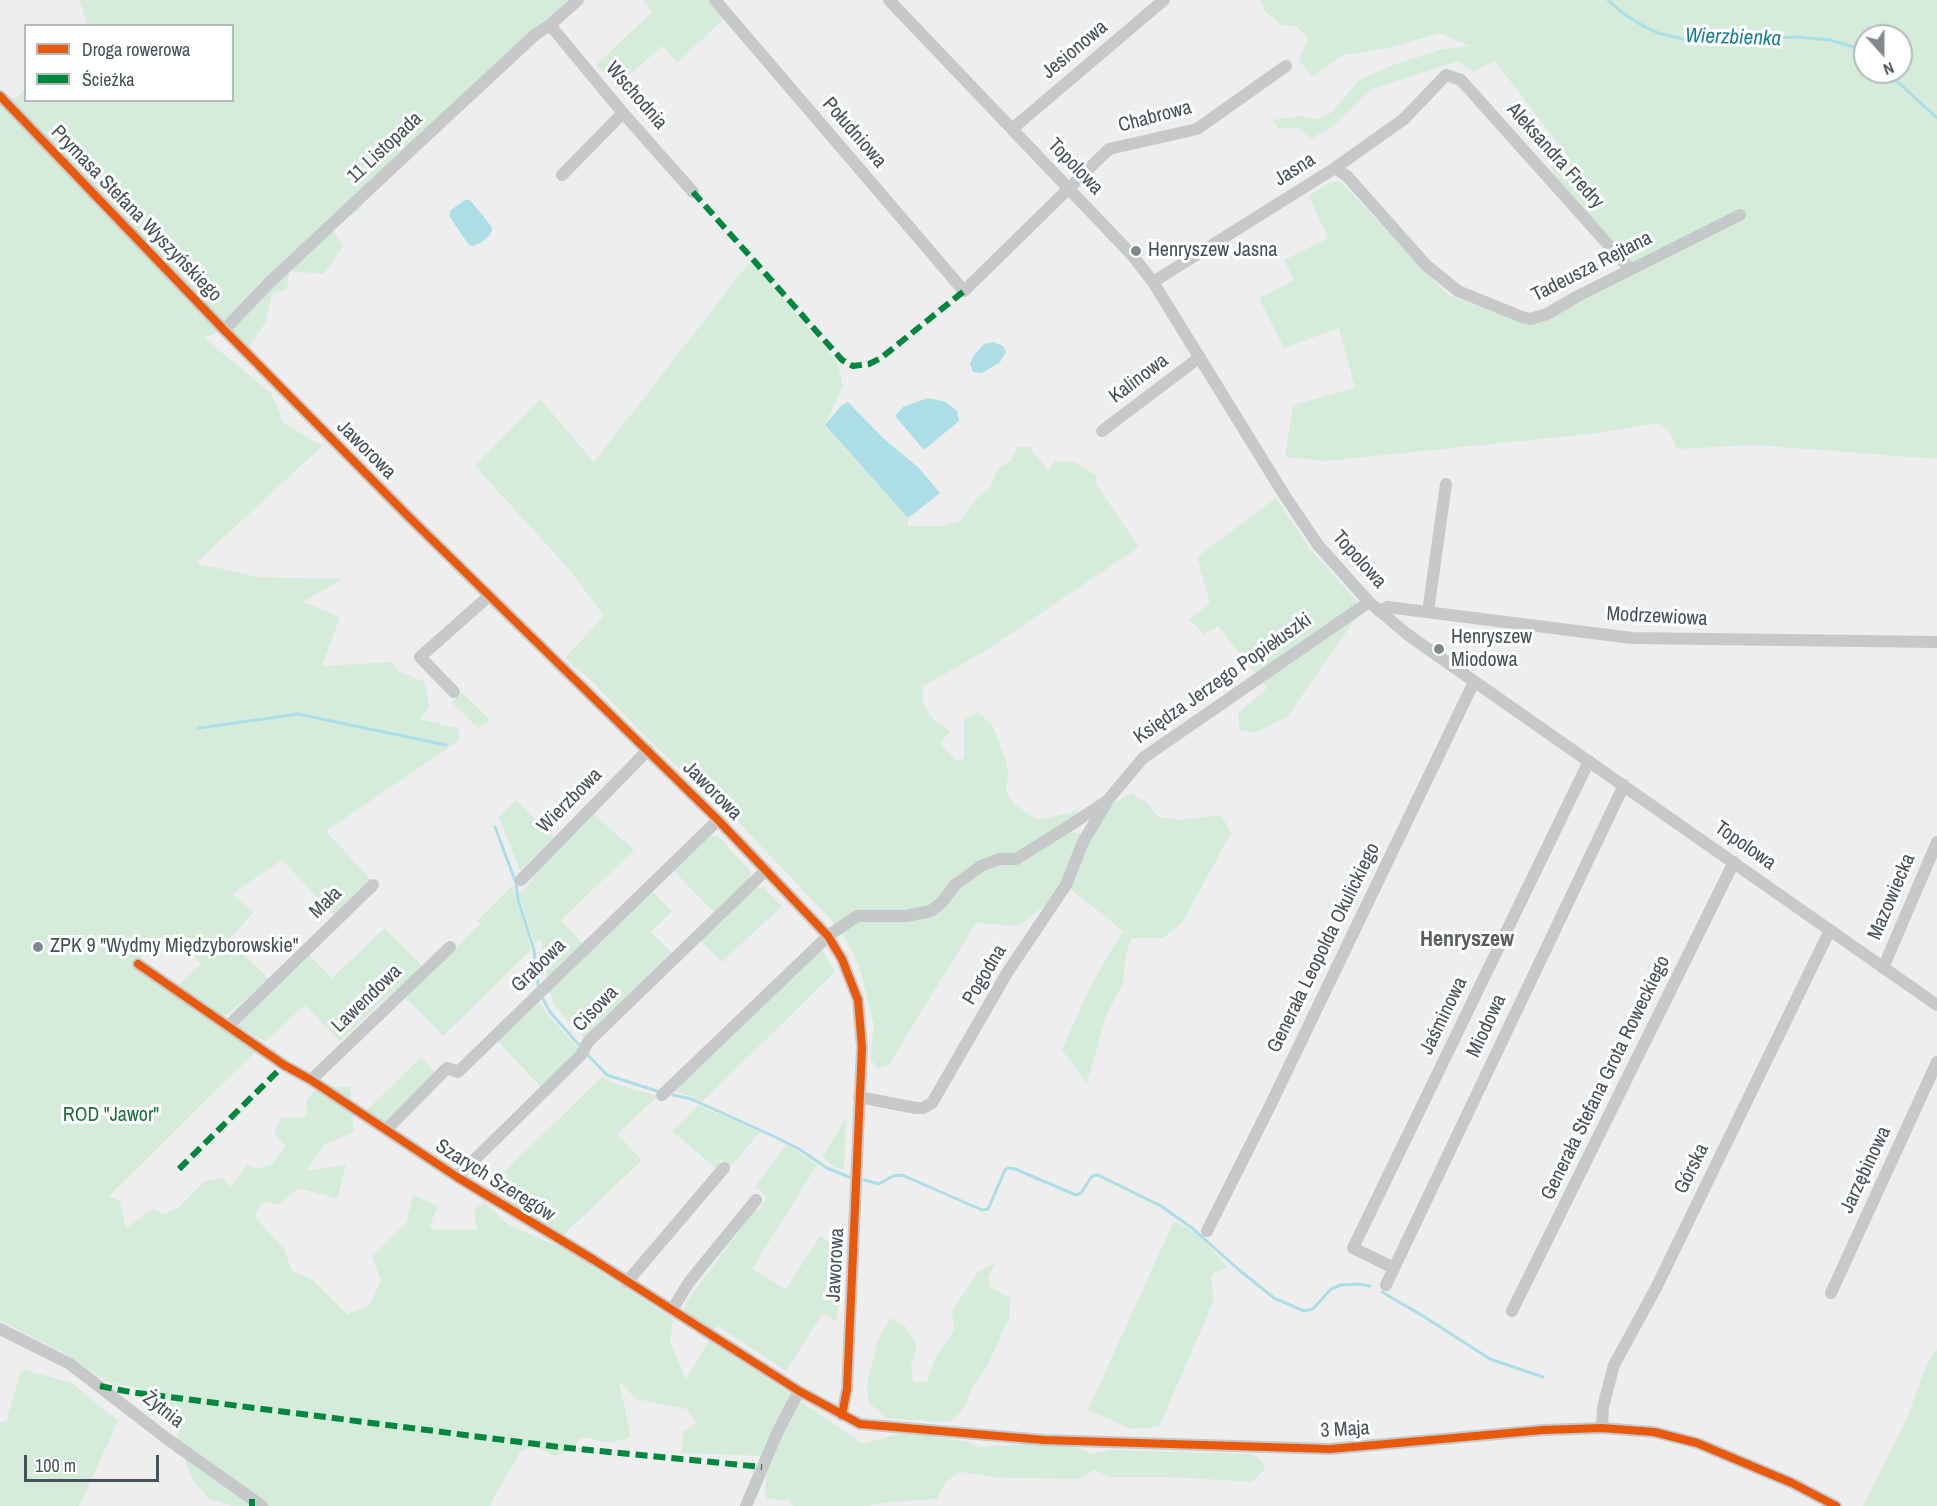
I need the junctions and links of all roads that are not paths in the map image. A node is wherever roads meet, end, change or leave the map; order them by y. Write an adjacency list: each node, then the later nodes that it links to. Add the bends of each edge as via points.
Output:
1 (578, 0): 5 (street, 11 Listopada)
2 (715, 0): 13 (street, Południowa, via 964,291)
3 (889, 0): 10 (street, Topolowa)
4 (1164, 0): 10 (street, Jesionowa)
5 (550, 25): 9 (street, Wschodnia); 18 (street, 11 Listopada, via 425,137)
6 (1286, 66): 13 (street, Chabrowa, via 1197,129 1109,149)
7 (1446, 75): 11 (street, Jasna, via 1404,118); 16 (street, Aleksandra Fredry, via 1461,80)
8 (0, 96): 18 (street, Prymasa Stefana Wyszyńskiego)
9 (623, 113): 12 (street); 14 (street, Wschodnia)
10 (1012, 129): 13 (street, Topolowa)
11 (1335, 168): 16 (street, Tadeusza Rejtana, via 1347,176 1426,264 1458,291 1522,317 1547,314); 17 (street, Jasna)
12 (562, 175)
13 (1068, 188): 17 (street, Topolowa)
14 (693, 192)
15 (1740, 214): 16 (street, Tadeusza Rejtana)
16 (1630, 269)
17 (1153, 282): 19 (street, Topolowa)
18 (224, 330): 22 (street, Jaworowa)
19 (1200, 357): 20 (street, Kalinowa); 23 (street, Topolowa, via 1318,545)
20 (1102, 431)
21 (1446, 484): 25 (street)
22 (489, 596): 28 (street, via 420,657); 29 (street, Jaworowa)
23 (1369, 602): 24 (street, Topolowa); 32 (street, Księdza Jerzego Popiełuszki, via 1143,758)
24 (1379, 611): 25 (street, Modrzewiowa, via 1387,606); 27 (street, Topolowa)
25 (1428, 612): 26 (street, Modrzewiowa, via 1632,638)
26 (1937, 642)
27 (1474, 682): 30 (street, Topolowa); 54 (street, Generała Leopolda Okulickiego)
28 (454, 692)
29 (648, 750): 33 (street, Jaworowa); 37 (street, Wierzbowa)
30 (1589, 761): 31 (street, Topolowa); 55 (street, Jaśminowa, via 1353,1248)
31 (1624, 785): 35 (street, Topolowa); 55 (street, Miodowa)
32 (1107, 801): 40 (street, Księdza Jerzego Popiełuszki, via 1016,859 999,859 981,866 955,885 931,911 906,916 857,916); 49 (street, Pogodna, via 1083,842 1066,885 1007,974 932,1103 916,1108)
33 (718, 820): 36 (street, Jaworowa); 50 (street, Grabowa, via 458,1072 447,1068)
34 (1937, 842): 43 (street, Mazowiecka)
35 (1734, 862): 39 (street, Topolowa); 60 (street, Generała Stefana Grota Roweckiego)
36 (766, 870): 40 (street, Jaworowa); 52 (street, Cisowa, via 588,1042 581,1054)
37 (520, 880)
38 (373, 885): 45 (street, Mała)
39 (1830, 930): 43 (street, Topolowa); 64 (street, Górska, via 1656,1288 1614,1365)
40 (828, 936): 48 (street, Księdza Jerzego Popiełuszki); 49 (street, Jaworowa, via 858,1000 862,1047)
41 (450, 947): 47 (street, Lawendowa)
42 (138, 964): 45 (street, Szarych Szeregów)
43 (1883, 968): 44 (street, Topolowa)
44 (1937, 1005)
45 (229, 1025): 47 (street, Szarych Szeregów)
46 (1937, 1062): 58 (street, Jarzębinowa)
47 (311, 1080): 50 (street, Szarych Szeregów)
48 (662, 1095)
49 (859, 1097): 63 (street, Jaworowa, via 847,1389)
50 (386, 1130): 52 (street, Szarych Szeregów)
51 (724, 1168): 56 (street)
52 (457, 1177): 56 (street, Szarych Szeregów)
53 (756, 1200): 59 (street, via 689,1282)
54 (1207, 1231)
55 (1394, 1268): 57 (street, Miodowa)
56 (627, 1282): 59 (street, Szarych Szeregów)
57 (1386, 1284)
58 (1831, 1293)
59 (672, 1310): 62 (street, Szarych Szeregów)
60 (1512, 1311)
61 (0, 1329): 65 (street, Żytnia, via 46,1351 100,1386)
62 (799, 1391): 63 (street, Szarych Szeregów); 66 (street)
63 (842, 1415): 64 (street, 3 Maja, via 870,1426 1044,1440 1330,1449)
64 (1602, 1428): 67 (street, 3 Maja, via 1654,1432 1696,1443)
65 (262, 1506)
66 (746, 1506)
67 (1836, 1506)

